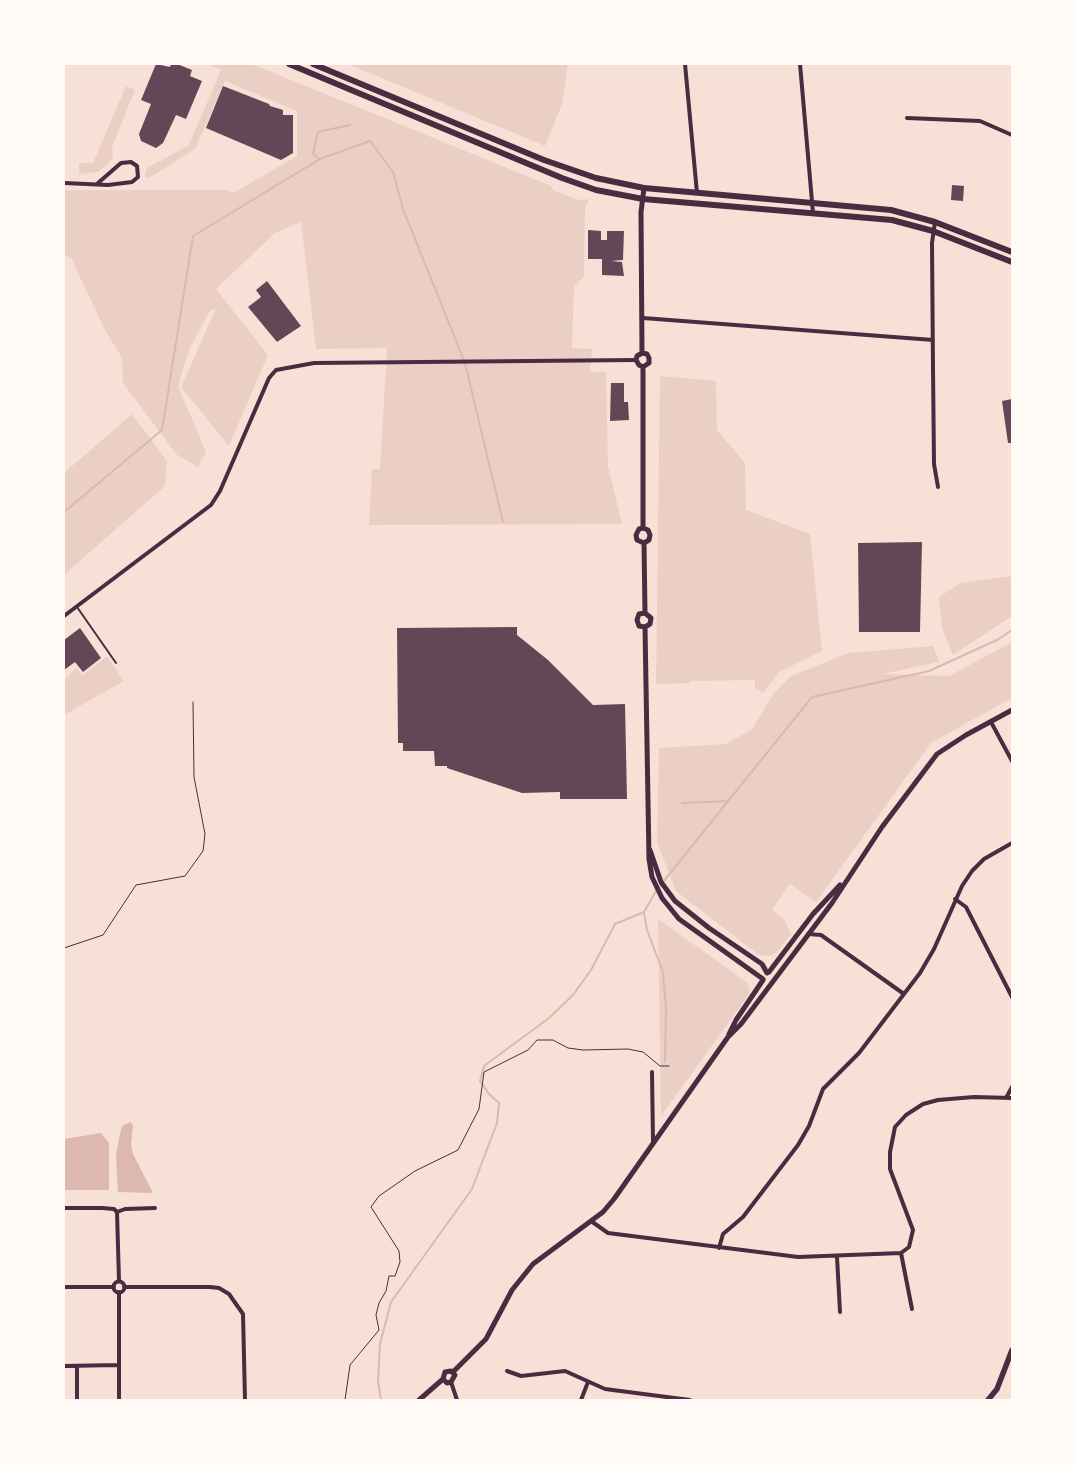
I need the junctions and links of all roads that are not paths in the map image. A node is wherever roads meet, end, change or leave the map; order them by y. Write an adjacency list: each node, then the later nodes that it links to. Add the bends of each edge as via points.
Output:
1 (289, 64): 11 (highway, via 562,178 596,190)
2 (314, 64): 9 (highway, via 563,167)
3 (684, 64): 10 (street)
4 (800, 64): 12 (street)
5 (907, 118): 6 (street, via 980,121)
6 (1012, 134)
7 (64, 183): 8 (street)
8 (98, 183): 8 (street, via 120,163 131,162 136,166 138,177 132,182)
9 (644, 188): 10 (highway); 11 (street)
10 (697, 193): 12 (highway)
11 (642, 199): 13 (highway); 18 (street)
12 (813, 202): 13 (street); 14 (highway, via 891,210)
13 (813, 214): 15 (highway, via 892,220)
14 (935, 222): 15 (street); 16 (highway)
15 (933, 231): 17 (highway); 19 (street)
16 (1012, 252)
17 (1012, 262)
18 (643, 318): 19 (street); 20 (street)
19 (932, 340): 23 (street, via 934,464)
20 (642, 353): 21 (street); 22 (street, via 650,358)
21 (636, 360): 22 (street); 26 (street, via 304,363 276,370 269,378 211,505)
22 (643, 367): 24 (street)
23 (938, 487)
24 (643, 528): 25 (street, via 650,535); 25 (street, via 636,535 639,542)
25 (644, 542): 27 (street)
26 (77, 607): 28 (street); 30 (lane)
27 (645, 613): 29 (street, via 651,621); 29 (street, via 639,614 637,620 640,626)
28 (64, 616)
29 (646, 627): 35 (street)
30 (116, 663)
31 (1012, 710): 32 (street)
32 (991, 722): 33 (street); 36 (street, via 937,754)
33 (1012, 760)
34 (1012, 843): 37 (street, via 984,859 972,871)
35 (649, 846): 41 (street, via 666,890 686,912); 45 (street, via 652,877 662,898 679,919)
36 (848, 876): 38 (street); 42 (street)
37 (955, 899): 47 (street, via 934,950); 48 (street, via 966,908)
38 (817, 920): 39 (street); 40 (street)
39 (807, 934): 40 (street); 44 (street)
40 (821, 935): 47 (street)
41 (762, 964): 42 (street); 43 (street)
42 (772, 965): 43 (street)
43 (768, 972): 44 (street); 45 (street)
44 (774, 977): 46 (street)
45 (763, 979): 46 (street); 49 (street)
46 (770, 984): 49 (street)
47 (904, 994): 59 (street, via 859,1053 823,1089 798,1145 743,1217 723,1234)
48 (1012, 997)
49 (728, 1037): 54 (street)
50 (652, 1072): 54 (street)
51 (1012, 1087): 52 (street)
52 (1006, 1098): 53 (street); 60 (street, via 938,1100 923,1104 895,1127 890,1169 913,1230 908,1248)
53 (1012, 1098)
54 (653, 1145): 58 (street, via 614,1199)
55 (64, 1208): 57 (street, via 108,1208)
56 (155, 1208): 57 (street)
57 (117, 1212): 62 (street)
58 (591, 1221): 59 (street, via 608,1233); 75 (street, via 544,1255 522,1276 486,1339)
59 (719, 1248): 61 (street, via 798,1257)
60 (901, 1252): 61 (street); 67 (street)
61 (837, 1257): 68 (street)
62 (119, 1281): 64 (street); 65 (street)
63 (64, 1287): 64 (street)
64 (114, 1287): 66 (street)
65 (124, 1287): 66 (street); 81 (street, via 210,1287 229,1294 243,1314)
66 (119, 1292): 71 (street)
67 (912, 1309)
68 (840, 1312)
69 (1012, 1350): 70 (main road)
70 (1010, 1363): 86 (main road)
71 (118, 1365): 73 (street); 80 (street)
72 (64, 1366): 73 (street)
73 (77, 1366): 79 (street)
74 (507, 1371): 78 (street, via 520,1376 565,1371)
75 (453, 1372): 76 (street, via 445,1372); 77 (street, via 455,1378)
76 (443, 1379): 77 (street); 82 (street)
77 (452, 1382): 83 (street)
78 (588, 1382): 84 (street); 85 (street, via 611,1390)
79 (77, 1400)
80 (119, 1400)
81 (245, 1400)
82 (419, 1400)
83 (457, 1400)
84 (581, 1400)
85 (690, 1400)
86 (988, 1400)

